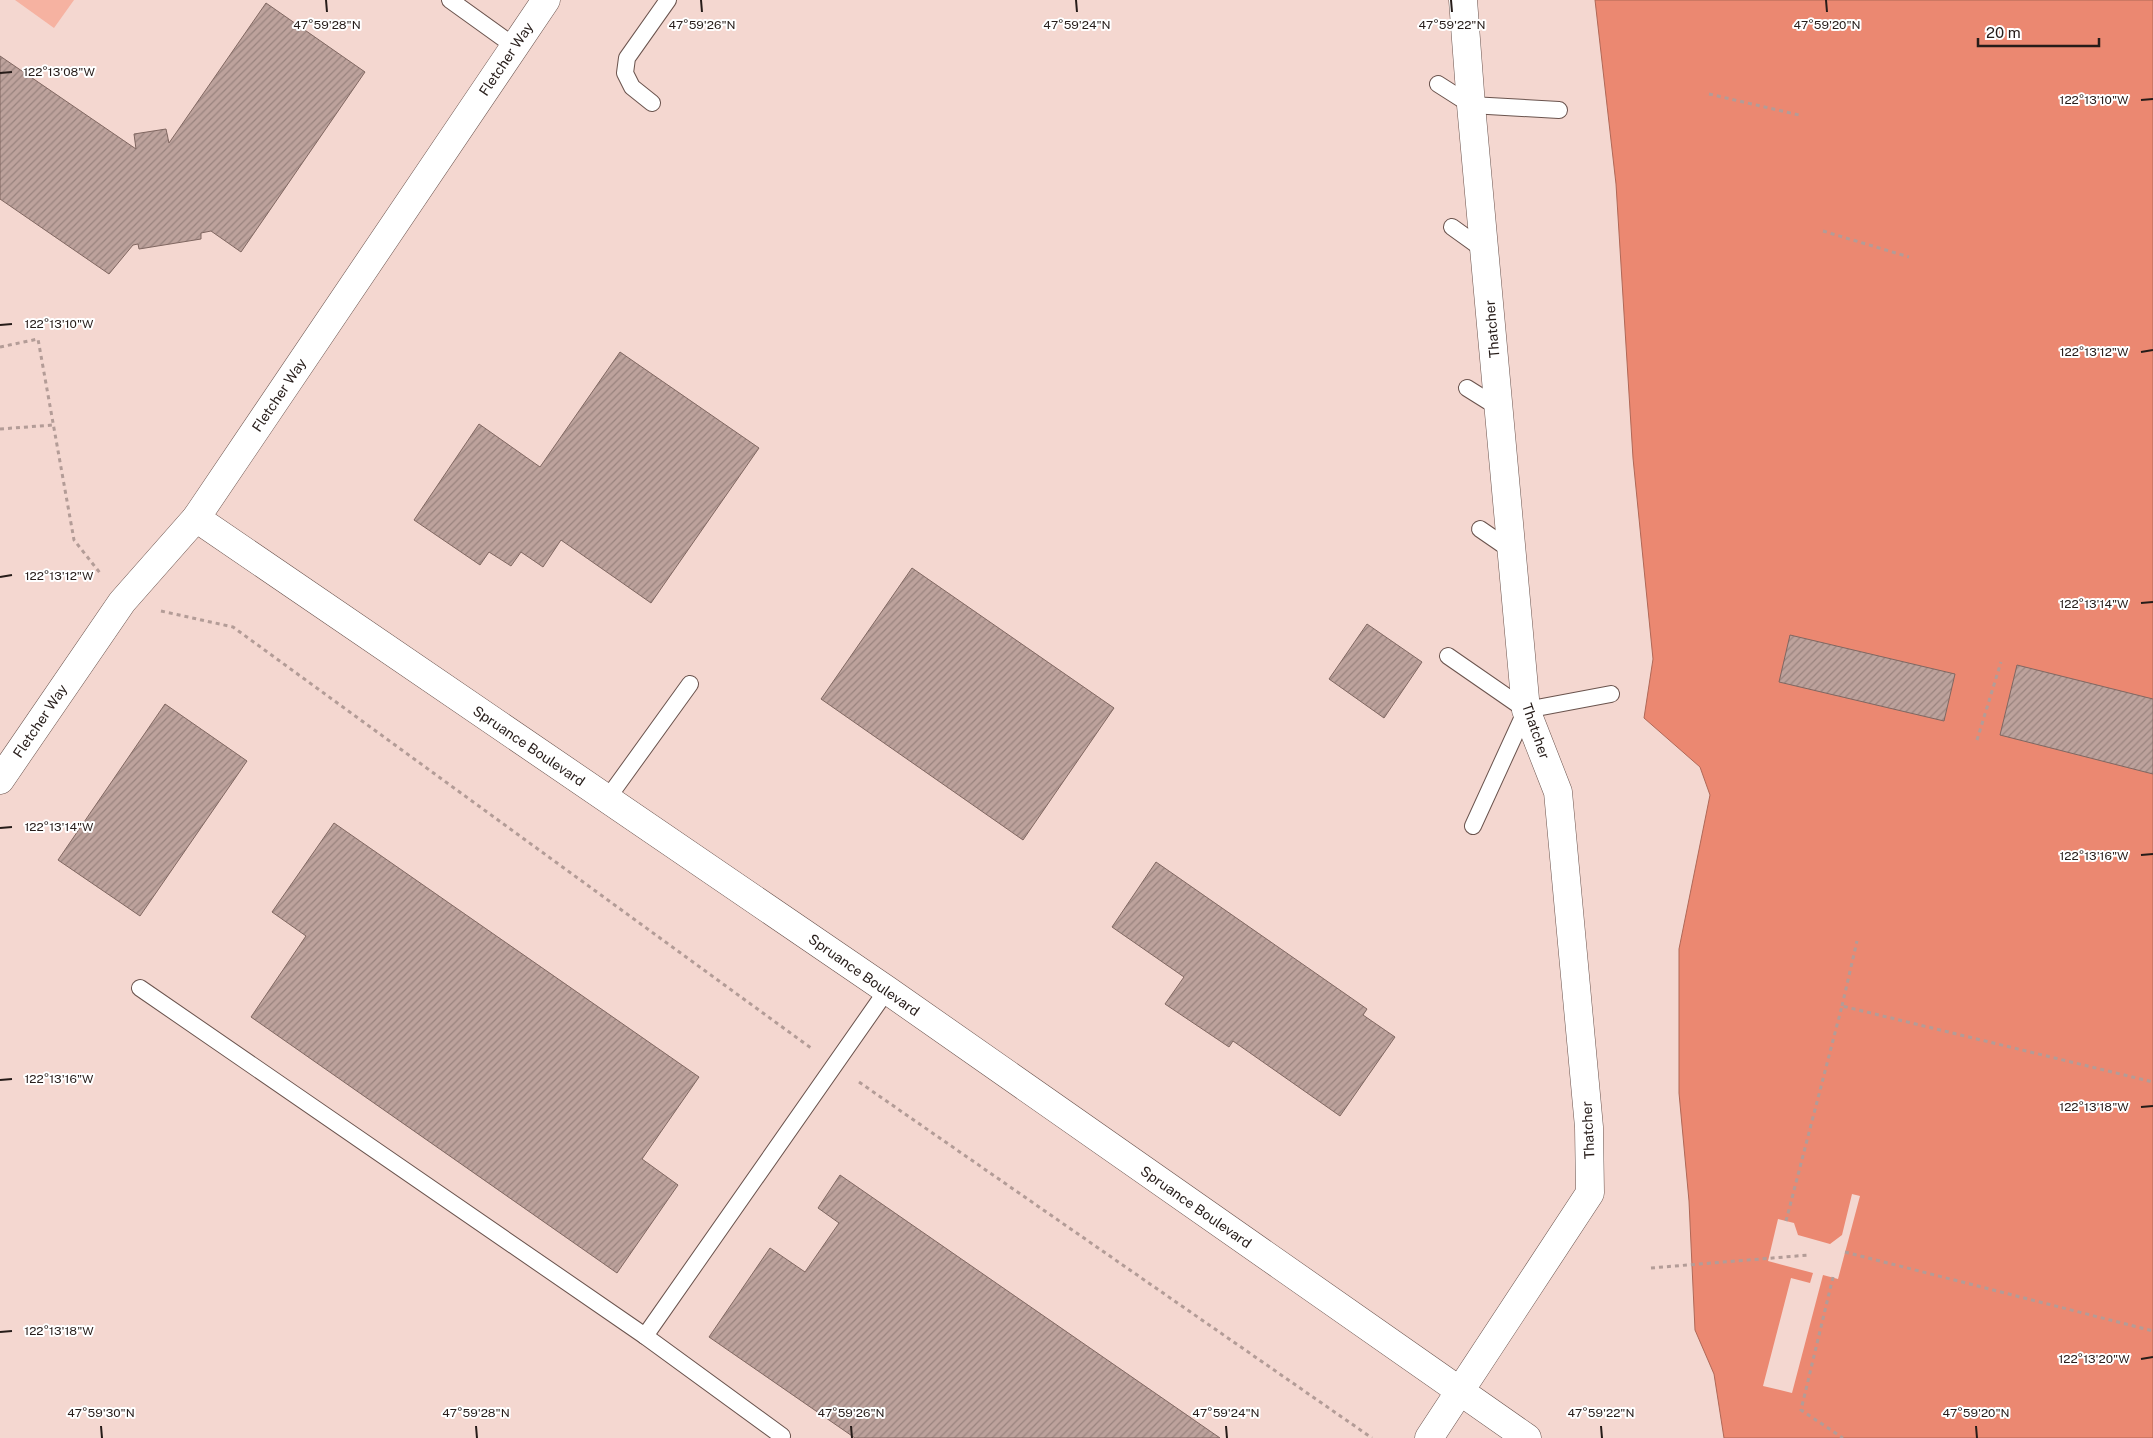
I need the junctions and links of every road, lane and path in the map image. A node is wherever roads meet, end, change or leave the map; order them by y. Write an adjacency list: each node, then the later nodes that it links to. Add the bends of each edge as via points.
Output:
1 (450, 0): 5 (lane)
2 (546, 0): 5 (street, Fletcher Way)
3 (668, 0): 8 (lane, via 627,58 625,73 632,87)
4 (1463, 0): 9 (street, Thatcher)
5 (514, 46): 21 (street, Fletcher Way)
6 (1438, 84): 9 (lane)
7 (1709, 94): 11 (path)
8 (652, 103)
9 (1471, 105): 10 (lane); 14 (street, Thatcher)
10 (1559, 110)
11 (1799, 115)
12 (1452, 228): 14 (lane)
13 (1823, 231): 15 (path)
14 (1484, 250): 18 (street, Thatcher)
15 (1909, 257)
16 (0, 347): 19 (path, via 38,339)
17 (1467, 388): 18 (lane)
18 (1499, 408): 23 (street, Thatcher)
19 (53, 425): 20 (path); 24 (path, via 74,540)
20 (0, 428)
21 (196, 518): 24 (street, Fletcher Way); 32 (street, Spruance Boulevard)
22 (1480, 528): 23 (lane)
23 (1512, 551): 29 (street, Thatcher)
24 (122, 602): 31 (street, Fletcher Way); 38 (path, via 233,627)
25 (1448, 656): 29 (lane)
26 (2001, 662): 30 (path)
27 (690, 684): 32 (lane)
28 (1611, 694): 29 (lane)
29 (1526, 710): 33 (lane); 47 (street, Thatcher, via 1558,792 1589,1127 1590,1193)
30 (1976, 740)
31 (0, 780)
32 (607, 799): 36 (street, Spruance Boulevard)
33 (1473, 826)
34 (1857, 941): 37 (path)
35 (140, 988): 46 (lane)
36 (887, 990): 38 (lane); 47 (street, Spruance Boulevard)
37 (1842, 1006): 39 (path); 40 (path)
38 (835, 1066): 46 (lane); 49 (path)
39 (2153, 1082)
40 (1786, 1221)
41 (1845, 1252): 45 (path)
42 (1809, 1255): 43 (path)
43 (1651, 1268)
44 (1833, 1278): 52 (path, via 1800,1410)
45 (2153, 1331)
46 (645, 1336): 48 (lane)
47 (1460, 1392): 50 (street, Thatcher); 51 (street, Spruance Boulevard)
48 (782, 1436)
49 (1372, 1438)
50 (1429, 1438)
51 (1527, 1438)
52 (1843, 1438)

